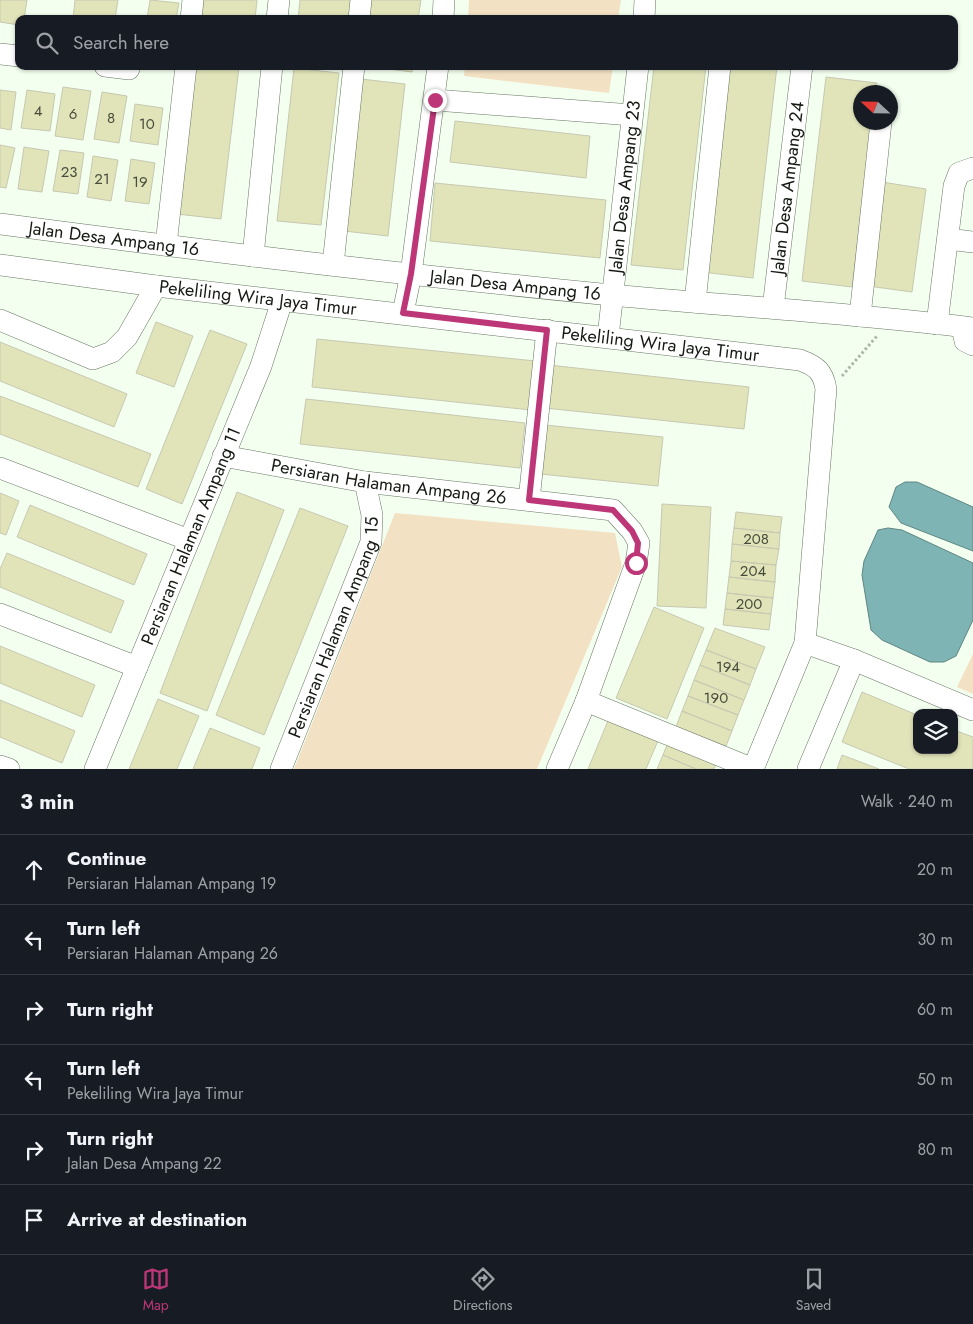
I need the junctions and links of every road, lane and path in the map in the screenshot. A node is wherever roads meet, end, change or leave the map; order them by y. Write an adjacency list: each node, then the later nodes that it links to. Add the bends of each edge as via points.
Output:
1 (194, 0): 6 (street)
2 (279, 0): 7 (street)
3 (361, 0): 8 (street)
4 (444, 0): 9 (street)
5 (645, 0): 10 (street)
6 (192, 15)
7 (277, 15)
8 (359, 15)
9 (443, 15)
10 (644, 15)
11 (0, 54): 12 (street)
12 (15, 56)
13 (186, 70): 27 (street)
14 (272, 70): 28 (street)
15 (354, 70): 30 (street)
16 (438, 70): 20 (street)
17 (638, 70): 21 (street, Jalan Desa Ampang 23)
18 (720, 70): 35 (street)
19 (802, 70): 36 (street, Jalan Desa Ampang 24)
20 (435, 100): 21 (street); 31 (street)
21 (632, 115): 33 (street, Jalan Desa Ampang 23)
22 (880, 130): 38 (street)
23 (966, 170): 25 (street, via 954,186)
24 (0, 224): 27 (street, Jalan Desa Ampang 16)
25 (948, 239): 26 (street); 41 (street)
26 (973, 242)
27 (166, 246): 28 (street, Jalan Desa Ampang 16)
28 (253, 256): 30 (street, Jalan Desa Ampang 16)
29 (0, 265): 32 (street, Pekeliling Wira Jaya Timur)
30 (333, 265): 31 (street, Jalan Desa Ampang 16)
31 (411, 274): 33 (street, Jalan Desa Ampang 16); 37 (street)
32 (156, 286): 34 (street, Pekeliling Wira Jaya Timur); 40 (street, via 127,337 112,352 94,359)
33 (612, 295): 35 (street, Jalan Desa Ampang 16); 44 (street, Jalan Desa Ampang 23)
34 (282, 301): 37 (street, Pekeliling Wira Jaya Timur); 46 (street, Persiaran Halaman Ampang 11, via 260,366)
35 (695, 302): 36 (street, Jalan Desa Ampang 16)
36 (773, 308): 38 (street, Jalan Desa Ampang 16)
37 (403, 313): 42 (street, Pekeliling Wira Jaya Timur)
38 (860, 316): 39 (street, Jalan Desa Ampang 16)
39 (892, 318): 41 (street, Jalan Desa Ampang 16); 45 (path, via 847,373)
40 (0, 320)
41 (936, 324): 43 (street, Jalan Desa Ampang 16)
42 (547, 330): 44 (street, Pekeliling Wira Jaya Timur); 49 (street)
43 (969, 333)
44 (608, 337): 45 (street, Pekeliling Wira Jaya Timur, via 800,360 820,370)
45 (826, 389): 52 (street)
46 (223, 456): 48 (street, Persiaran Halaman Ampang 26); 50 (street, Persiaran Halaman Ampang 11)
47 (0, 468): 50 (street)
48 (365, 482): 49 (street, Persiaran Halaman Ampang 26); 60 (street, Persiaran Halaman Ampang 15, via 372,515 371,542)
49 (529, 500): 55 (street, Persiaran Halaman Ampang 26, via 613,510 638,543 636,563)
50 (189, 540): 54 (street, Persiaran Halaman Ampang 11)
51 (0, 614): 54 (street)
52 (805, 643): 53 (street); 62 (street)
53 (854, 660): 56 (street); 63 (street)
54 (137, 667): 59 (street, Persiaran Halaman Ampang 11)
55 (586, 701): 61 (street); 62 (street)
56 (973, 710)
57 (0, 766): 58 (street)
58 (9, 769)
59 (95, 769)
60 (281, 769)
61 (558, 769)
62 (753, 769)
63 (808, 769)

